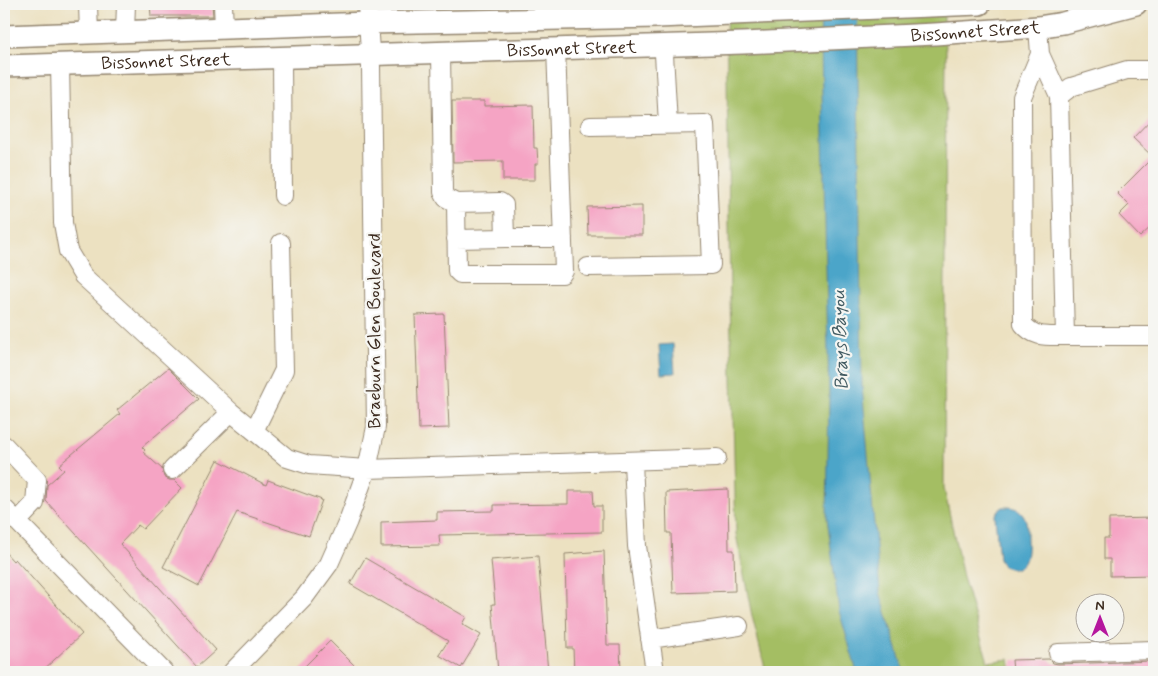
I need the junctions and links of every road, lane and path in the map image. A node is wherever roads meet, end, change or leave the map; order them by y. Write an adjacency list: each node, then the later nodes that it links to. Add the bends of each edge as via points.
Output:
1 (88, 4): 13 (street)
2 (126, 4): 11 (street)
3 (222, 4): 10 (street)
4 (980, 4): 6 (main road, Bissonnet Street, via 744,13)
5 (1136, 4): 7 (main road, Bissonnet Street)
6 (656, 10): 8 (main road, Bissonnet Street); 15 (main road)
7 (1090, 10): 9 (main road, Bissonnet Street)
8 (367, 13): 10 (main road, Bissonnet Street); 19 (street, Braeburn Glen Boulevard)
9 (1038, 27): 15 (main road, Bissonnet Street, via 925,35); 18 (street)
10 (224, 29): 12 (main road, Bissonnet Street)
11 (125, 32): 12 (main road, Bissonnet Street); 13 (main road, Bissonnet Street)
12 (146, 32): 21 (main road)
13 (89, 34): 14 (main road, Bissonnet Street)
14 (4, 36)
15 (660, 45): 16 (main road, Bissonnet Street); 26 (street, via 664,54)
16 (556, 48): 17 (main road, Bissonnet Street); 31 (street)
17 (441, 52): 19 (main road, Bissonnet Street); 29 (street, via 443,192 446,198)
18 (1040, 54): 25 (street); 35 (street, via 1022,97 1023,324 1040,336)
19 (370, 55): 20 (main road, Bissonnet Street); 42 (street, Braeburn Glen Boulevard, via 376,427)
20 (282, 58): 21 (main road, Bissonnet Street); 28 (street)
21 (146, 62): 22 (main road, Bissonnet Street)
22 (60, 64): 23 (main road, Bissonnet Street); 37 (street, via 63,223 68,251 83,276)
23 (4, 66)
24 (1154, 70): 25 (street, via 1127,70 1072,87)
25 (1059, 96): 35 (street)
26 (668, 124): 27 (street); 34 (street, via 705,124 711,265)
27 (590, 126)
28 (284, 196)
29 (456, 203): 30 (street, via 500,202 504,205); 32 (street)
30 (505, 238): 31 (street); 32 (street)
31 (563, 238): 32 (street, via 562,274 460,274 457,271)
32 (456, 239)
33 (281, 243): 38 (street, via 284,370)
34 (588, 267)
35 (1065, 336): 36 (street)
36 (1154, 336)
37 (231, 412): 38 (street); 43 (street)
38 (254, 431): 42 (street, via 287,458 309,465)
39 (4, 444): 45 (street, via 37,480 35,503)
40 (717, 458): 41 (street)
41 (633, 462): 42 (street); 47 (street, via 637,546)
42 (367, 469): 51 (street, Braeburn Glen Boulevard, via 329,564 304,598)
43 (172, 470)
44 (4, 508): 45 (street)
45 (17, 522): 50 (street)
46 (739, 626): 47 (street)
47 (650, 639): 52 (street)
48 (1154, 650): 49 (street)
49 (1058, 653)
50 (164, 672)
51 (232, 672)
52 (655, 672)

